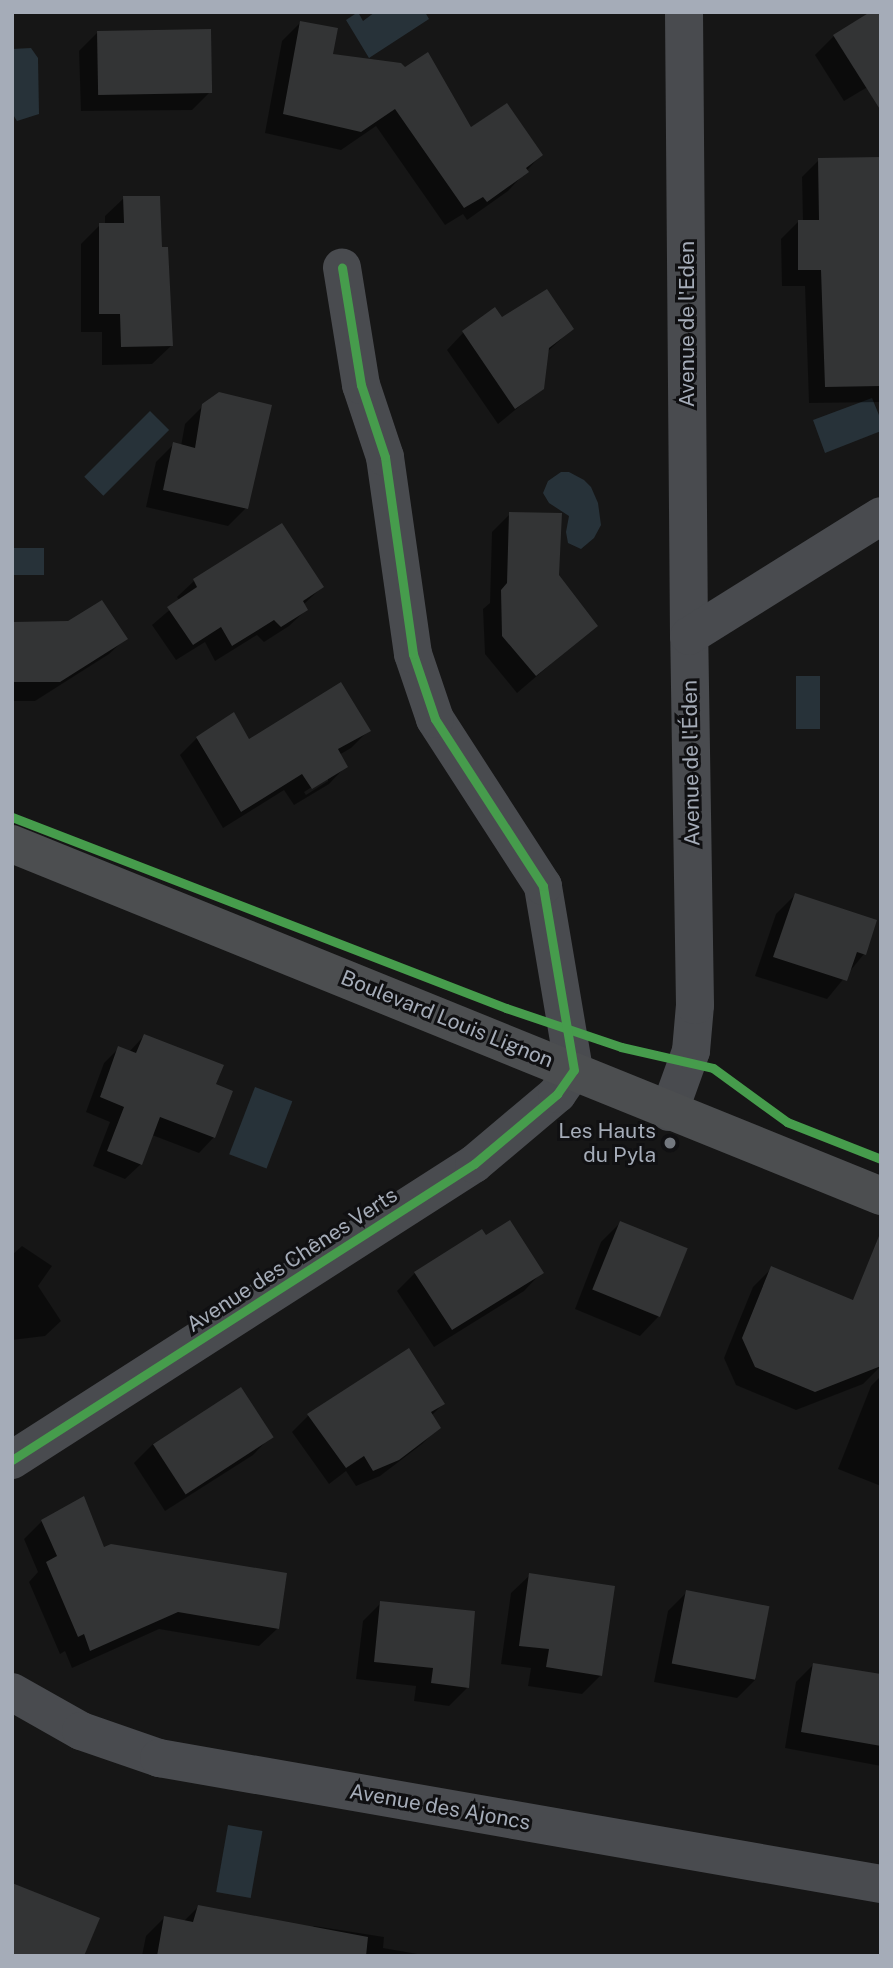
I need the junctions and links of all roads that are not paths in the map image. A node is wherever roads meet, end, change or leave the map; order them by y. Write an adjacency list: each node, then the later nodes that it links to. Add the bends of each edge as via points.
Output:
1 (684, 12): 4 (street, Avenue de l'Eden)
2 (342, 268): 6 (street, via 361,385 384,457 413,654 435,719 543,886)
3 (881, 516): 4 (street)
4 (689, 636): 7 (street, Avenue de l'Éden, via 695,1004 691,1051)
5 (12, 844): 6 (main road, Boulevard Louis Lignon)
6 (574, 1070): 7 (main road, Boulevard Louis Lignon); 9 (street, Avenue des Chênes Verts, via 557,1094 474,1164)
7 (669, 1112): 8 (main road, Boulevard Louis Lignon)
8 (881, 1196)
9 (12, 1460)
10 (12, 1692): 11 (street, Avenue des Ajoncs, via 81,1731 159,1758)
11 (881, 1884)

